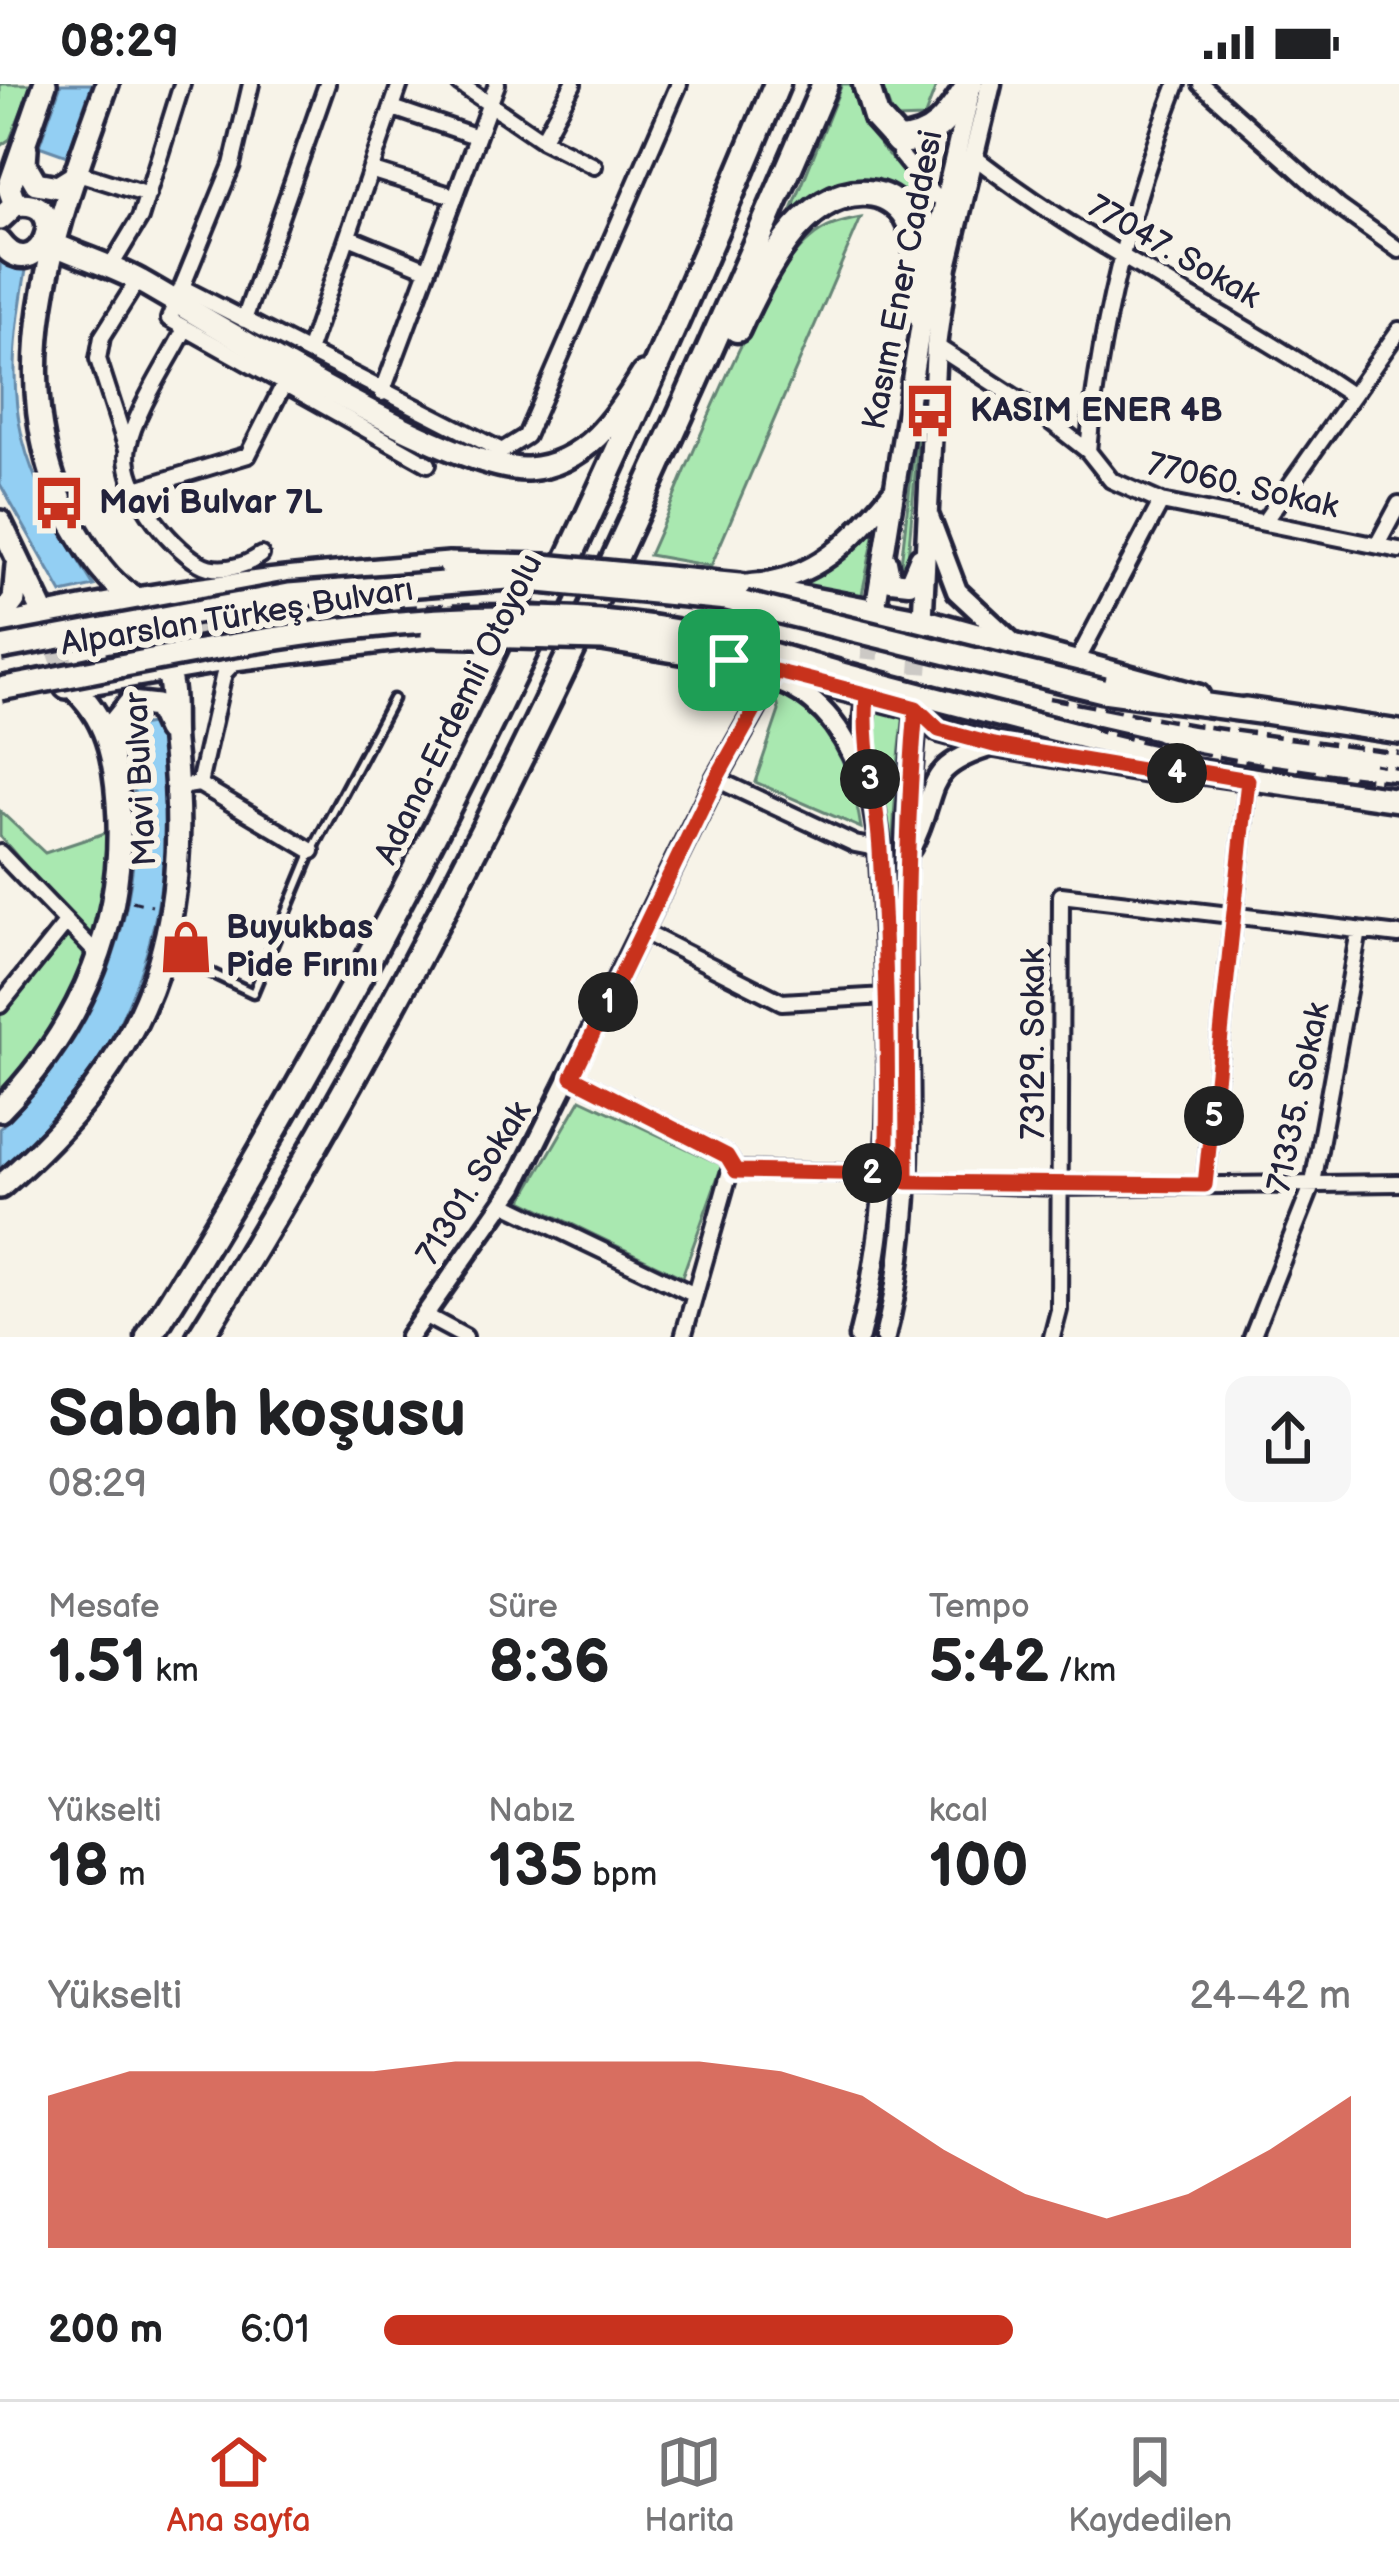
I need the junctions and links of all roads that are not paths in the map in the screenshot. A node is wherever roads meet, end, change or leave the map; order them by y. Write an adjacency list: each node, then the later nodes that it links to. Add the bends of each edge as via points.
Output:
1 (45, 84): 21 (main road)
2 (107, 84): 28 (main road)
3 (182, 84): 29 (street)
4 (251, 84): 42 (street, via 232,165)
5 (327, 84): 45 (street)
6 (400, 84): 19 (street)
7 (461, 84): 18 (street)
8 (497, 84): 18 (street)
9 (573, 84): 22 (street)
10 (680, 84): 51 (street, via 526,436 502,451)
11 (777, 84): 43 (highway, Adana-Erdemli Otoyolu)
12 (825, 84): 64 (highway)
13 (866, 84): 14 (highway, via 888,136 920,140 946,121)
14 (971, 84): 44 (main road, Kasım Ener Caddesi)
15 (992, 84): 24 (main road, Kasım Ener Caddesi)
16 (1177, 84): 38 (street, via 1143,172)
17 (1201, 84): 37 (street)
18 (487, 104): 20 (street); 22 (street)
19 (393, 108): 20 (street); 27 (street)
20 (475, 136): 30 (street)
21 (26, 137): 25 (main road); 28 (main road, via 25,164 36,183 58,187); 32 (main road)
22 (542, 140): 26 (street)
23 (900, 154): 31 (street)
24 (972, 155): 38 (street, 77047. Sokak); 48 (main road, Kasım Ener Caddesi)
25 (0, 159)
26 (594, 166)
27 (373, 171): 30 (street); 34 (street)
28 (74, 175): 29 (street); 35 (main road)
29 (148, 195): 39 (street)
30 (453, 196): 40 (street)
31 (934, 196)
32 (5, 208): 35 (main road, via 40,209)
33 (1399, 226): 37 (street)
34 (349, 236): 40 (street); 49 (street)
35 (47, 241): 36 (main road, via 28,256); 39 (main road); 71 (main road, via 21,369 28,422 59,503 116,588)
36 (0, 242)
37 (1394, 246)
38 (1123, 260): 52 (street, 77047. Sokak, via 1256,330); 54 (street, via 1093,390)
39 (111, 266): 41 (main road)
40 (427, 269): 51 (street)
41 (138, 280): 42 (main road); 53 (street, via 102,337 98,359)
42 (178, 295): 43 (main road, via 431,439 487,465 526,469 585,449 618,416); 45 (street); 46 (street, via 169,319)
43 (686, 301): 123 (highway, Adana-Erdemli Otoyolu, via 503,701 406,890)
44 (922, 318): 56 (main road, Kasım Ener Caddesi); 64 (highway, via 907,217 876,194 829,202 764,274 681,456)
45 (244, 320): 49 (street)
46 (185, 328): 50 (street); 53 (street)
47 (1399, 330): 52 (street)
48 (936, 346): 54 (street, 77060. Sokak); 60 (main road, Kasım Ener Caddesi)
49 (308, 352): 51 (street)
50 (285, 382): 55 (street); 57 (street, via 248,455)
51 (382, 393)
52 (1349, 394): 62 (street)
53 (127, 449): 57 (street)
54 (1088, 452): 58 (street, 77060. Sokak, via 1111,480)
55 (428, 464)
56 (895, 488): 63 (main road, Kasım Ener Caddesi); 70 (main road, via 826,562)
57 (136, 489): 69 (street, via 202,566 233,568)
58 (1161, 502): 62 (street, 77060. Sokak); 79 (street)
59 (1399, 504): 65 (street)
60 (927, 513): 66 (main road, Kasım Ener Caddesi); 77 (main road, via 957,591)
61 (0, 521): 68 (main road)
62 (1264, 522): 65 (street, 77060. Sokak)
63 (887, 530): 66 (main road, via 891,581 909,583); 72 (main road, Kasım Ener Caddesi)
64 (627, 537): 124 (highway, via 395,1002)
65 (1377, 545): 67 (street, 77060. Sokak)
66 (924, 547): 75 (main road, Kasım Ener Caddesi)
67 (1399, 550)
68 (15, 552): 73 (main road); 74 (main road, via 19,581)
69 (261, 555)
70 (739, 585): 71 (main road, Alparslan Türkeş Bulvarı, bridge, via 449,565); 72 (main road, Alparslan Türkeş Bulvarı)
71 (132, 596): 73 (main road, Alparslan Türkeş Bulvarı)
72 (874, 613): 75 (main road, Alparslan Türkeş Bulvarı)
73 (45, 616): 74 (main road, Alparslan Türkeş Bulvarı)
74 (0, 622)
75 (923, 625): 77 (main road, Alparslan Türkeş Bulvarı)
76 (0, 648): 87 (main road, Alparslan Türkeş Bulvarı, bridge, via 326,590 508,578 747,603 1103,691)
77 (1018, 648): 79 (main road, Alparslan Türkeş Bulvarı)
78 (238, 658): 80 (main road, Alparslan Türkeş Bulvarı); 81 (main road, Alparslan Türkeş Bulvarı, bridge, via 432,634 602,639); 95 (street, via 224,673)
79 (1075, 665): 87 (main road, Alparslan Türkeş Bulvarı)
80 (167, 670): 82 (main road, Alparslan Türkeş Bulvarı); 89 (main road, Mavi Bulvar)
81 (775, 675): 83 (main road, Alparslan Türkeş Bulvarı); 93 (street, 71301. Sokak); 97 (main road, via 814,700 850,747)
82 (71, 686): 84 (main road, Alparslan Türkeş Bulvarı); 91 (main road, Mavi Bulvar)
83 (867, 690): 86 (main road, Alparslan Türkeş Bulvarı); 97 (main road, via 863,732)
84 (0, 693): 92 (main road, Alparslan Türkeş Bulvarı, bridge, via 219,647 400,622 582,620 700,636 1149,752)
85 (393, 699): 98 (lane)
86 (917, 704): 90 (main road, Alparslan Türkeş Bulvarı, via 939,730); 100 (main road)
87 (1259, 712): 88 (main road, Alparslan Türkeş Bulvarı)
88 (1399, 732)
89 (173, 742): 91 (main road, via 158,706 139,700 114,722); 95 (main road, Mavi Bulvar)
90 (994, 745): 92 (main road, Alparslan Türkeş Bulvarı, via 1171,775); 100 (main road, via 946,766 929,788)
91 (112, 750): 107 (main road, Mavi Bulvar, via 122,847)
92 (1189, 770): 94 (main road, Alparslan Türkeş Bulvarı)
93 (716, 779): 97 (street); 104 (street, 71301. Sokak)
94 (1248, 780): 96 (main road, Alparslan Türkeş Bulvarı); 101 (street)
95 (190, 786): 98 (street); 106 (main road, Mavi Bulvar)
96 (1399, 800)
97 (880, 849): 108 (main road)
98 (312, 850): 106 (lane, via 253,993)
99 (0, 853): 102 (street)
100 (905, 856): 114 (main road)
101 (1238, 915): 103 (street); 117 (street); 119 (street, 73129. Sokak, via 1061,895)
102 (66, 923): 107 (street); 109 (street)
103 (1359, 931): 105 (street); 116 (street, 71335. Sokak)
104 (642, 932): 108 (street, via 782,1002); 110 (street, 71301. Sokak)
105 (1399, 934)
106 (164, 951): 118 (main road, Mavi Bulvar, via 135,1026 87,1103)
107 (100, 957): 111 (main road, Mavi Bulvar, via 46,1059)
108 (886, 996): 113 (main road)
109 (0, 1005)
110 (572, 1077): 112 (street); 120 (street, 71301. Sokak)
111 (0, 1110)
112 (732, 1164): 113 (street, via 736,1171); 121 (street)
113 (886, 1174): 128 (main road)
114 (907, 1182): 119 (street); 129 (main road)
115 (1399, 1183): 116 (street)
116 (1313, 1184): 117 (street); 131 (street, 71335. Sokak)
117 (1205, 1185): 119 (street)
118 (0, 1187)
119 (1060, 1187): 130 (street, 73129. Sokak)
120 (503, 1203): 121 (street); 122 (street, 71301. Sokak)
121 (695, 1295): 127 (street)
122 (424, 1316): 125 (street, 71301. Sokak); 126 (street)
123 (149, 1337)
124 (200, 1337)
125 (410, 1337)
126 (465, 1337)
127 (683, 1337)
128 (860, 1337)
129 (885, 1337)
130 (1052, 1337)
131 (1252, 1337)

